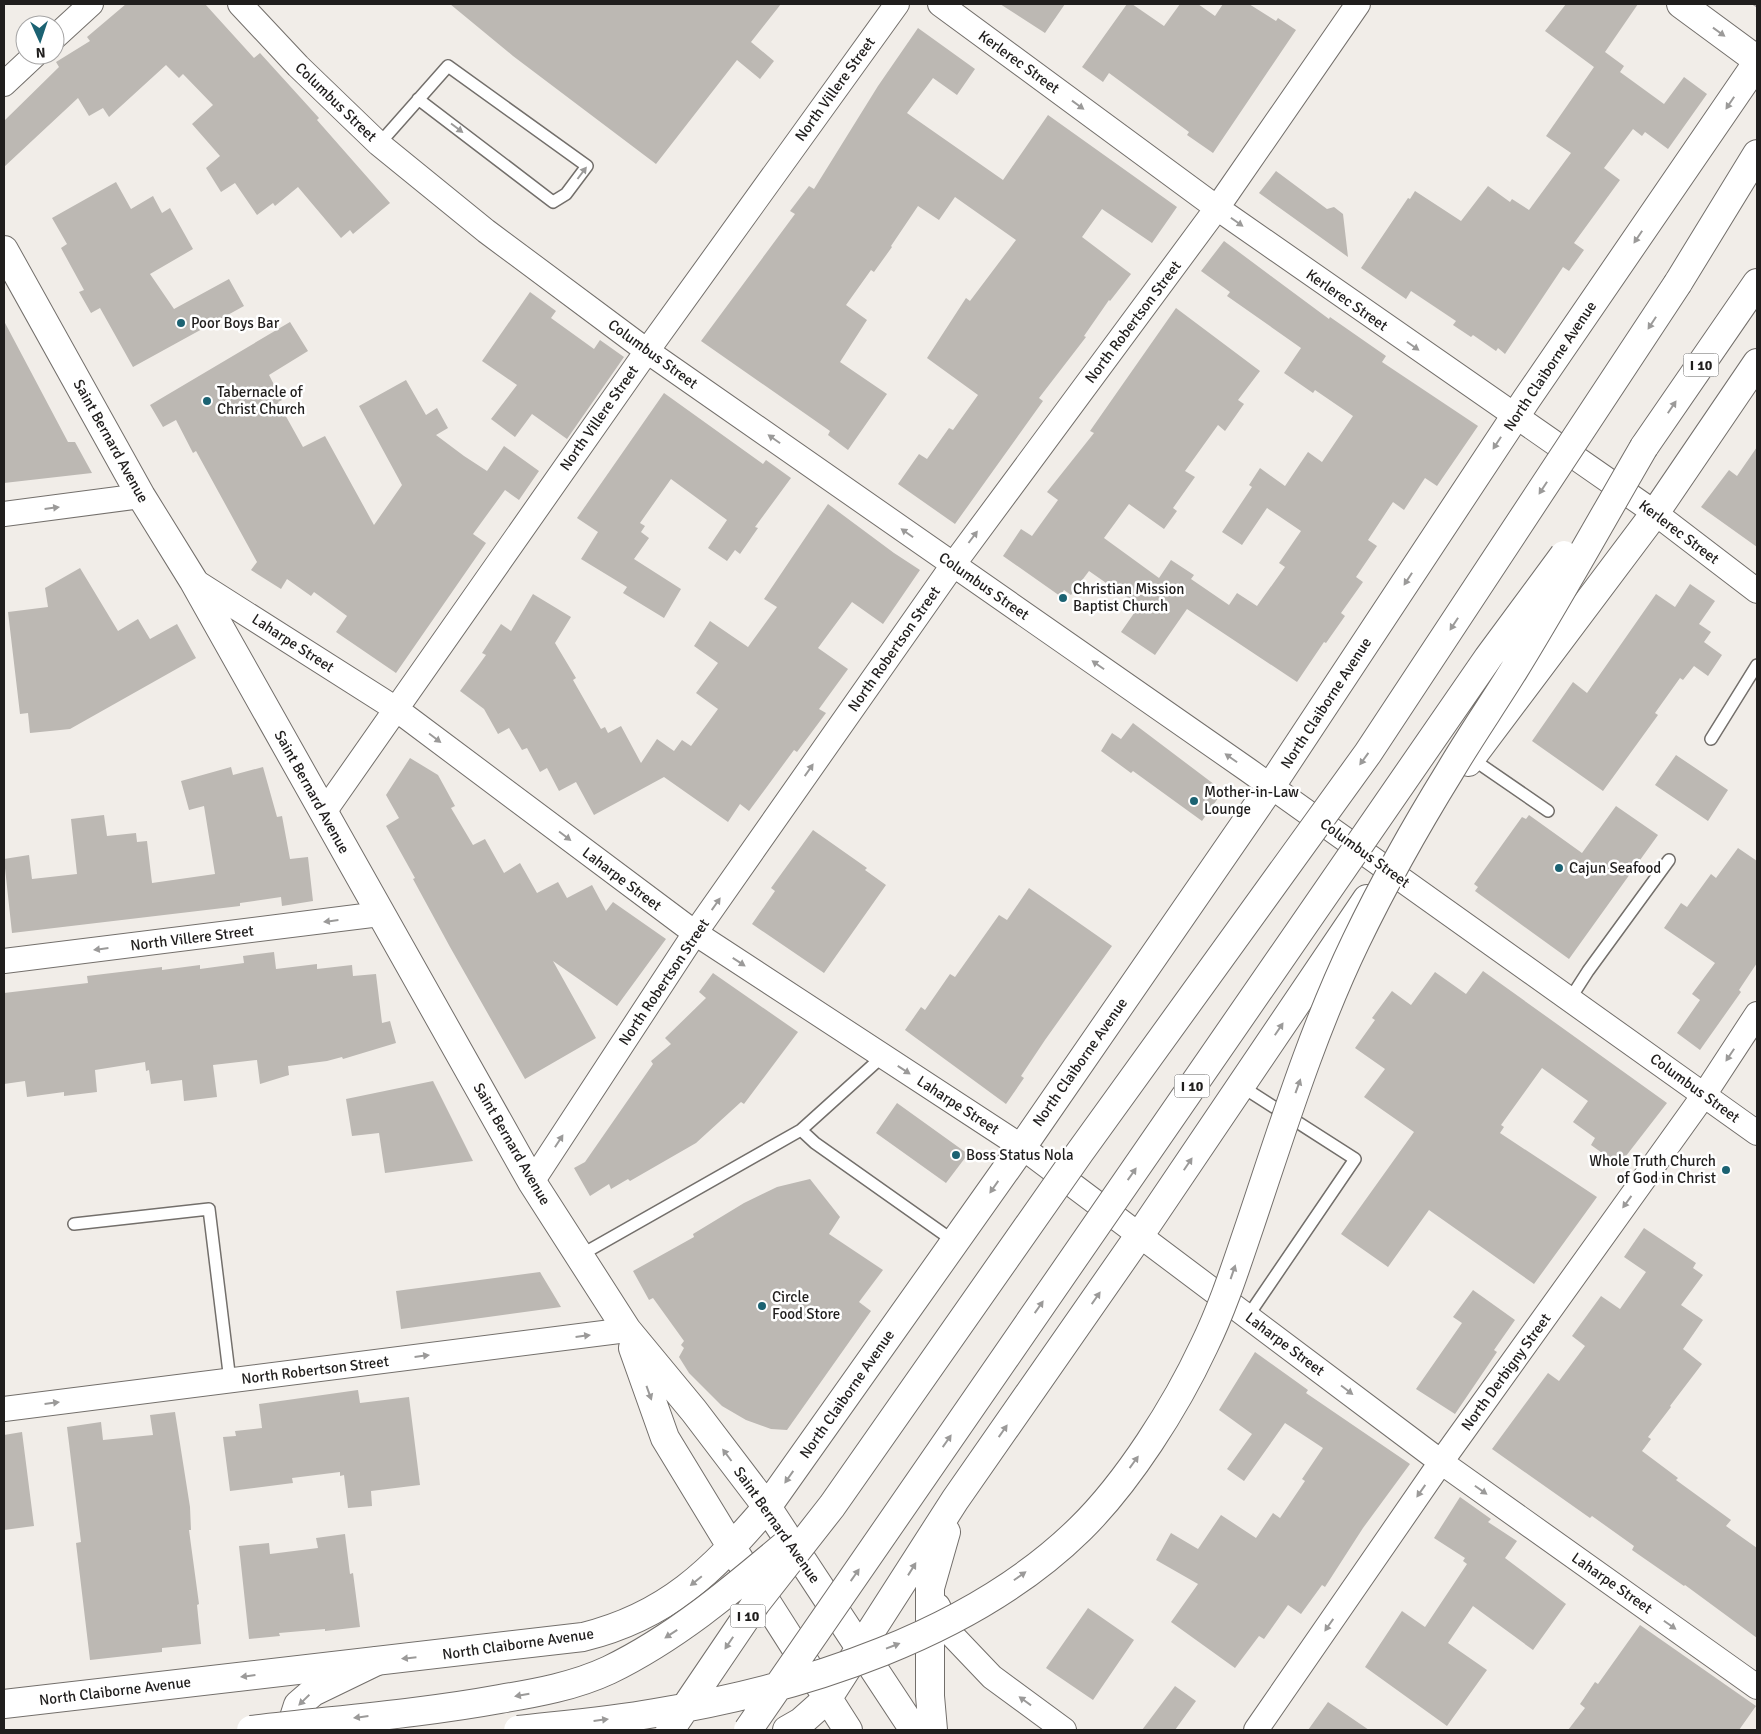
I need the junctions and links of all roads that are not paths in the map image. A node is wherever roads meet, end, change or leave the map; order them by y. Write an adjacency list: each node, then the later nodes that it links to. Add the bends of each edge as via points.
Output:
1 (91, 4): 7 (street)
2 (240, 4): 12 (street, Columbus Street, via 298,66)
3 (897, 4): 19 (street, North Villere Street)
4 (940, 4): 15 (street, Kerlerec Street, one-way to 15)
5 (1358, 4): 15 (street, North Robertson Street)
6 (1681, 4): 8 (main road, one-way to 8)
7 (65, 28)
8 (1757, 61): 21 (main road, North Claiborne Avenue, one-way to 21)
9 (24, 65): 10 (street)
10 (4, 84)
11 (418, 99): 11 (lane, one-way to 11, via 553,202 566,194 587,166 448,66); 12 (lane)
12 (379, 144): 19 (street, Columbus Street, via 486,230)
13 (1757, 154): 17 (main road)
14 (1757, 173): 17 (main road, I 10)
15 (1217, 208): 21 (street, Kerlerec Street, one-way to 21); 26 (street, North Robertson Street, one-way to 15)
16 (4, 250): 23 (main road, Saint Bernard Avenue)
17 (1678, 282): 60 (main road, I 10, one-way to 60, bridge, via 1368,753 1074,1160)
18 (1757, 283): 22 (main road, I 10, one-way to 18)
19 (647, 350): 26 (street, Columbus Street, one-way to 19); 30 (street, North Villere Street)
20 (1757, 363): 25 (main road)
21 (1514, 417): 25 (street, Kerlerec Street); 33 (main road, North Claiborne Avenue, one-way to 33)
22 (1644, 447): 71 (main road, one-way to 22, bridge, via 653,1714 767,1689 834,1668 912,1639 980,1604 1037,1565 1081,1528 1144,1448 1205,1346 1310,1054 1356,942 1446,776 1515,670); 73 (main road, I 10, one-way to 22, bridge, via 1488,658)
23 (142, 496): 24 (street, one-way to 23); 27 (main road, Saint Bernard Avenue)
24 (4, 514)
25 (1655, 514): 28 (street, Kerlerec Street); 32 (main road)
26 (953, 565): 33 (street, Columbus Street, one-way to 26); 39 (street, North Robertson Street, one-way to 26)
27 (193, 580): 30 (street, Laharpe Street); 35 (main road, Saint Bernard Avenue)
28 (1757, 591)
29 (1757, 666): 31 (lane)
30 (396, 709): 35 (street, North Villere Street); 39 (street, Laharpe Street, one-way to 39)
31 (1711, 739)
32 (1471, 758): 34 (lane); 37 (main road)
33 (1271, 786): 37 (street, Columbus Street); 48 (main road, North Claiborne Avenue)
34 (1548, 811)
35 (324, 812): 38 (main road, Saint Bernard Avenue)
36 (1669, 860): 41 (lane)
37 (1388, 869): 41 (street, Columbus Street); 44 (main road, one-way to 37)
38 (380, 914): 40 (street, North Villere Street, one-way to 40); 49 (main road, Saint Bernard Avenue)
39 (695, 933): 43 (street, Laharpe Street, one-way to 43); 49 (street, North Robertson Street, one-way to 39)
40 (4, 961)
41 (1570, 999): 45 (street, Columbus Street)
42 (1757, 1014): 45 (street, North Derbigny Street, one-way to 45)
43 (884, 1056): 46 (lane); 48 (street, Laharpe Street, one-way to 48)
44 (1241, 1086): 51 (main road, one-way to 44); 54 (lane, via 1355,1160)
45 (1704, 1095): 47 (street, Columbus Street); 58 (street, North Derbigny Street, one-way to 58)
46 (801, 1130): 52 (lane); 53 (lane)
47 (1757, 1133)
48 (1022, 1147): 51 (street, Laharpe Street); 52 (main road, North Claiborne Avenue, one-way to 52)
49 (532, 1182): 53 (main road, Saint Bernard Avenue)
50 (74, 1224): 56 (lane, via 209,1209)
51 (1140, 1235): 54 (street, Laharpe Street); 59 (main road, one-way to 51)
52 (955, 1242): 61 (main road, North Claiborne Avenue, one-way to 61)
53 (580, 1256): 55 (main road, Saint Bernard Avenue)
54 (1248, 1316): 58 (street, Laharpe Street, one-way to 58)
55 (627, 1330): 56 (street, North Robertson Street, one-way to 55); 61 (main road, Saint Bernard Avenue, one-way to 55); 62 (main road, Saint Bernard Avenue, one-way to 62, via 665,1438)
56 (230, 1380): 57 (street, North Robertson Street, one-way to 56)
57 (4, 1409)
58 (1441, 1462): 66 (street, Laharpe Street, one-way to 66); 79 (street, North Derbigny Street, one-way to 79)
59 (955, 1500): 63 (main road); 64 (main road, one-way to 59)
60 (832, 1506): 69 (main road, one-way to 69, bridge, via 708,1610 608,1670 566,1686 467,1705); 72 (main road, I 10, one-way to 72, bridge, via 756,1603)
61 (767, 1507): 62 (main road, North Claiborne Avenue); 64 (main road, Saint Bernard Avenue)
62 (732, 1548): 65 (main road, North Claiborne Avenue, one-way to 65, via 686,1589 640,1618 612,1630 533,1644); 67 (main road, Saint Bernard Avenue)
63 (930, 1588): 77 (main road); 78 (street, one-way to 63, via 992,1677 951,1634)
64 (862, 1648): 67 (main road); 76 (main road, Saint Bernard Avenue)
65 (378, 1661): 68 (main road, North Claiborne Avenue, one-way to 68); 70 (main road, one-way to 70, via 312,1692 298,1705)
66 (1757, 1687)
67 (828, 1698): 74 (main road); 75 (main road, Saint Bernard Avenue)
68 (4, 1704)
69 (251, 1730)
70 (290, 1730)
71 (518, 1730)
72 (670, 1730)
73 (748, 1730)
74 (787, 1730)
75 (848, 1730)
76 (914, 1730)
77 (933, 1730)
78 (1064, 1730)
79 (1256, 1730)

